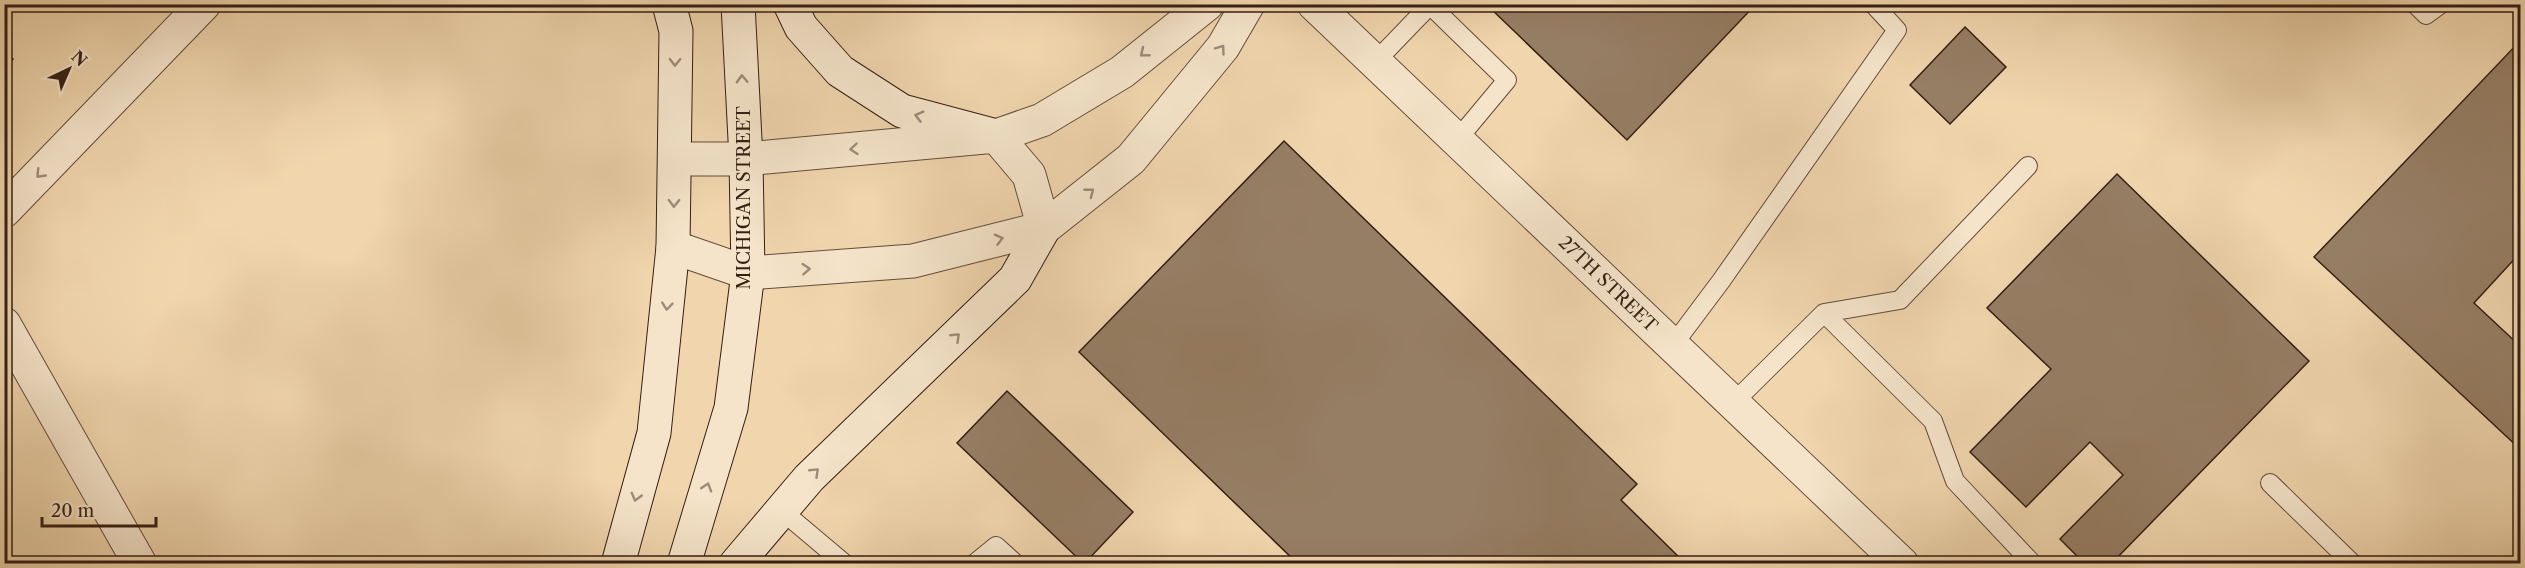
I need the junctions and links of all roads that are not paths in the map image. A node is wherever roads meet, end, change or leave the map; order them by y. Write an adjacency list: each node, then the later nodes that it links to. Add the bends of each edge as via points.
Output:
1 (204, 4): 17 (street, one-way to 17)
2 (669, 4): 14 (street, one-way to 14, via 676,32)
3 (738, 4): 15 (street, MICHIGAN STREET, one-way to 3)
4 (790, 4): 12 (street, one-way to 4, via 902,111 840,71 801,27)
5 (1207, 4): 12 (street, one-way to 12, via 1122,72 1042,120)
6 (1248, 4): 18 (street, one-way to 6, via 1131,159 1223,47)
7 (1314, 4): 11 (street, 27TH STREET)
8 (1874, 4): 23 (lane, via 1897,30)
9 (2415, 4): 10 (lane, via 2426,15)
10 (2441, 4)
11 (1375, 62): 13 (street, 27TH STREET); 13 (lane, via 1430,5 1507,80)
12 (996, 136): 15 (street, one-way to 15); 18 (street, via 1029,175)
13 (1457, 140): 23 (street, 27TH STREET)
14 (675, 159): 15 (street); 19 (street, one-way to 19)
15 (746, 159): 20 (street, MICHIGAN STREET)
16 (2028, 166): 21 (lane, via 1900,300)
17 (4, 211)
18 (1044, 228): 20 (street, one-way to 18, via 913,261); 26 (street, one-way to 18, via 809,478 1015,279)
19 (673, 247): 20 (street); 28 (street, one-way to 28, via 654,433)
20 (748, 273): 29 (street, MICHIGAN STREET, one-way to 20, via 731,408)
21 (1824, 312): 24 (lane); 35 (lane, via 1933,421 1955,481)
22 (4, 324): 27 (street)
23 (1673, 345): 24 (street, 27TH STREET)
24 (1733, 403): 34 (street, 27TH STREET)
25 (2270, 483): 36 (lane)
26 (781, 510): 30 (street); 31 (lane)
27 (140, 564)
28 (618, 564)
29 (684, 564)
30 (736, 564)
31 (844, 564)
32 (974, 564): 33 (lane, via 996,546)
33 (1016, 564)
34 (1902, 564)
35 (2033, 564)
36 (2353, 564)

